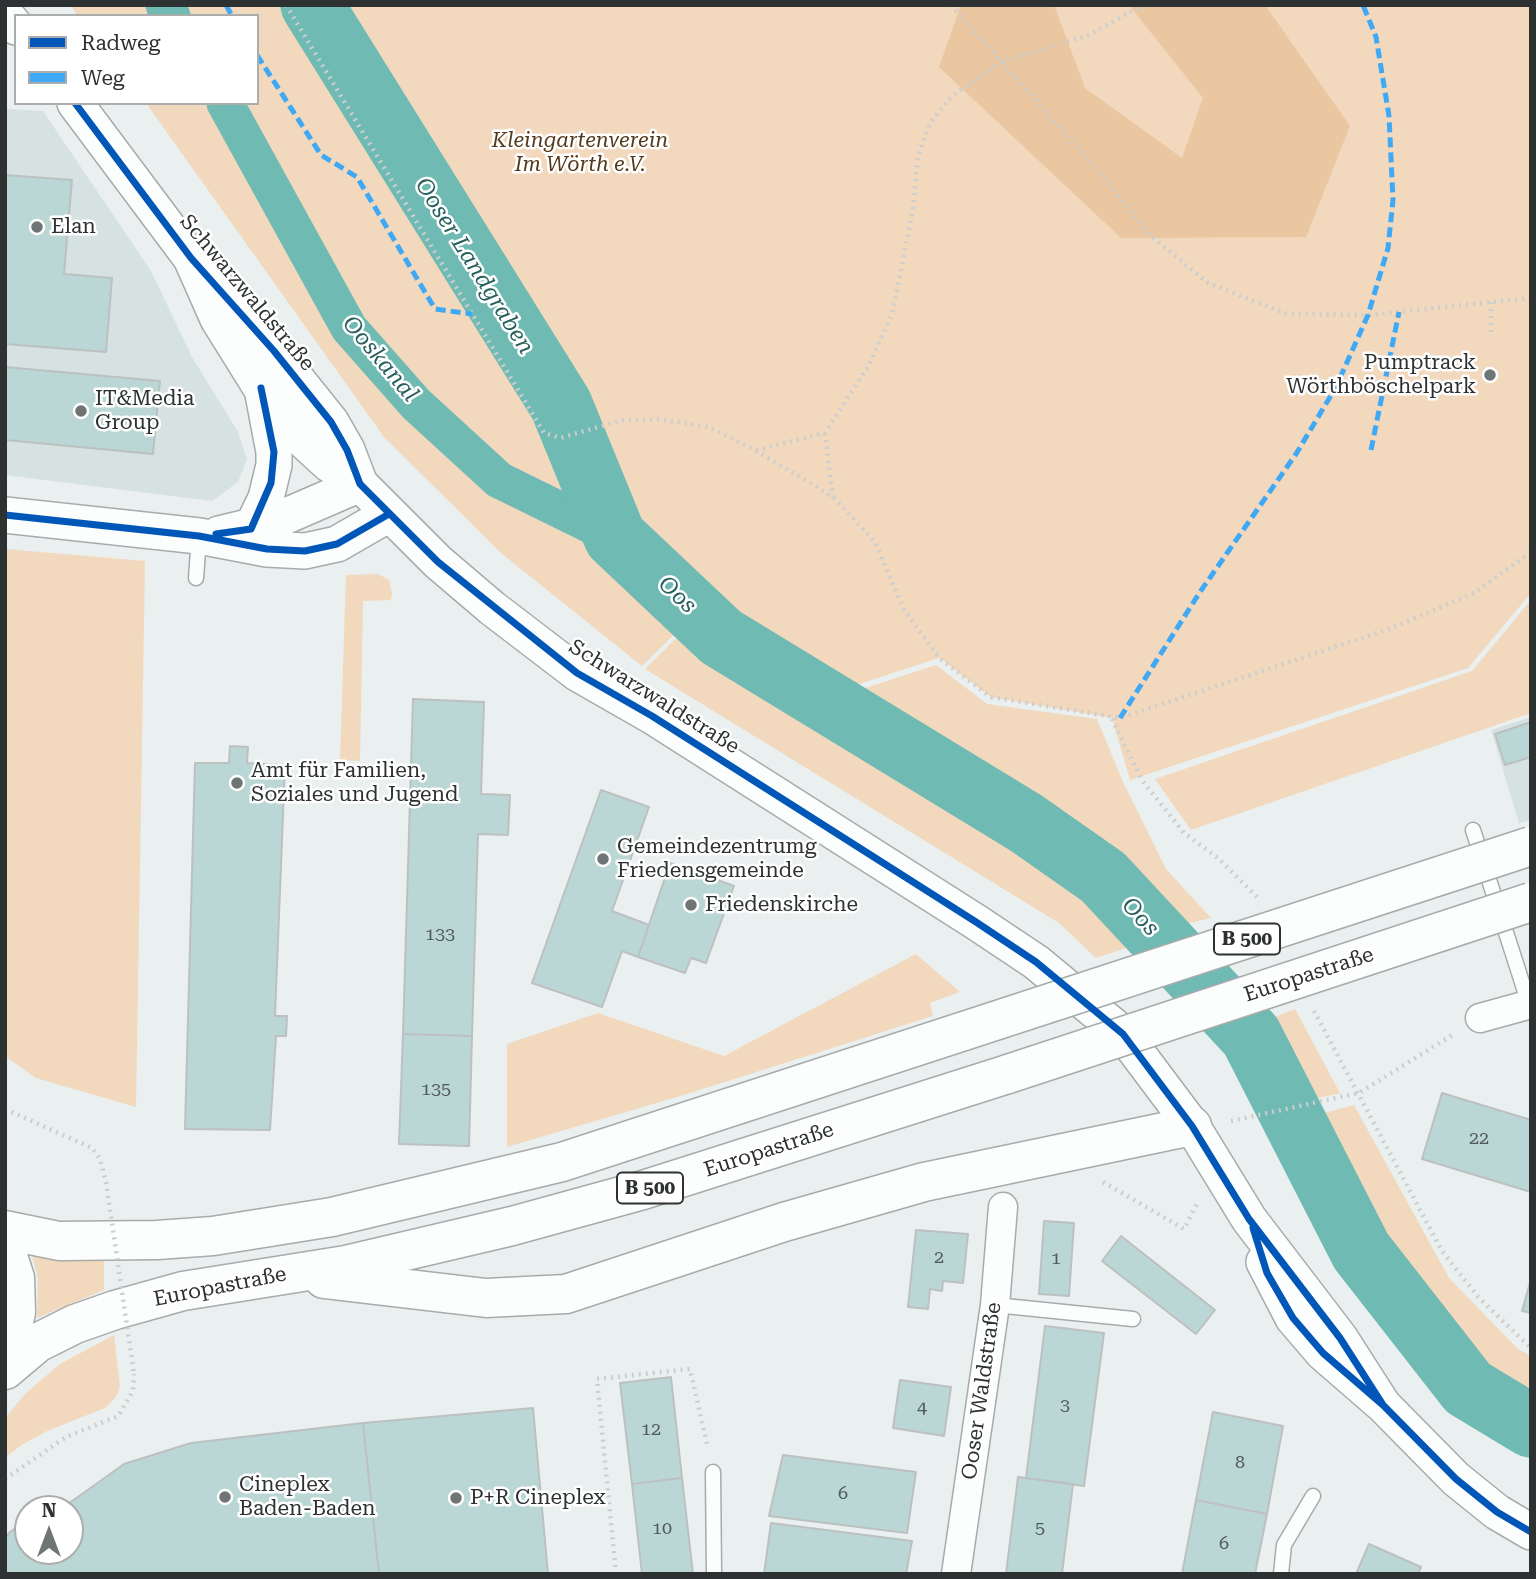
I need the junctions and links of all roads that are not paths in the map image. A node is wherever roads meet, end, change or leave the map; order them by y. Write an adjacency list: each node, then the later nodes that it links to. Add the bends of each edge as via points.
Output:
1 (76, 105): 2 (street, Schwarzwaldstraße)
2 (191, 258): 3 (street, Schwarzwaldstraße, via 218,319); 4 (street, Schwarzwaldstraße, via 331,422)
3 (261, 388): 4 (street, Schwarzwaldstraße, via 306,443); 7 (street, via 274,466 266,498)
4 (360, 484): 5 (street, Schwarzwaldstraße); 7 (street)
5 (389, 513): 8 (street, via 337,544 305,551 267,550); 15 (street, Schwarzwaldstraße, via 483,600 577,673 1035,962 1123,1034)
6 (5, 515): 8 (street)
7 (251, 528): 8 (street)
8 (199, 536): 9 (lane)
9 (195, 578)
10 (1473, 830): 13 (lane)
11 (1531, 846): 17 (main road, B 500, bridge, via 562,1162 332,1217 213,1236 59,1241)
12 (1531, 902): 19 (main road, Europastraße / B 500, bridge, via 1008,1074 586,1206 427,1248)
13 (1530, 1004): 14 (street)
14 (1480, 1018)
15 (1192, 1126): 19 (main road, via 924,1182 784,1222 566,1294 486,1298); 25 (street, Schwarzwaldstraße, via 1250,1219 1340,1338 1383,1405 1457,1479 1497,1512)
16 (1003, 1207): 20 (street, Ooser Waldstraße)
17 (5, 1230)
18 (5, 1247): 22 (main road, B 500, via 15,1278 16,1312)
19 (284, 1274): 22 (main road, Europastraße / B 500, via 183,1291 115,1310 37,1343)
20 (995, 1305): 21 (lane); 27 (street, Ooser Waldstraße)
21 (1133, 1319)
22 (5, 1367)
23 (713, 1472): 26 (lane)
24 (1312, 1496): 28 (lane, via 1284,1545)
25 (1531, 1532)
26 (714, 1574)
27 (956, 1574)
28 (1281, 1574)

